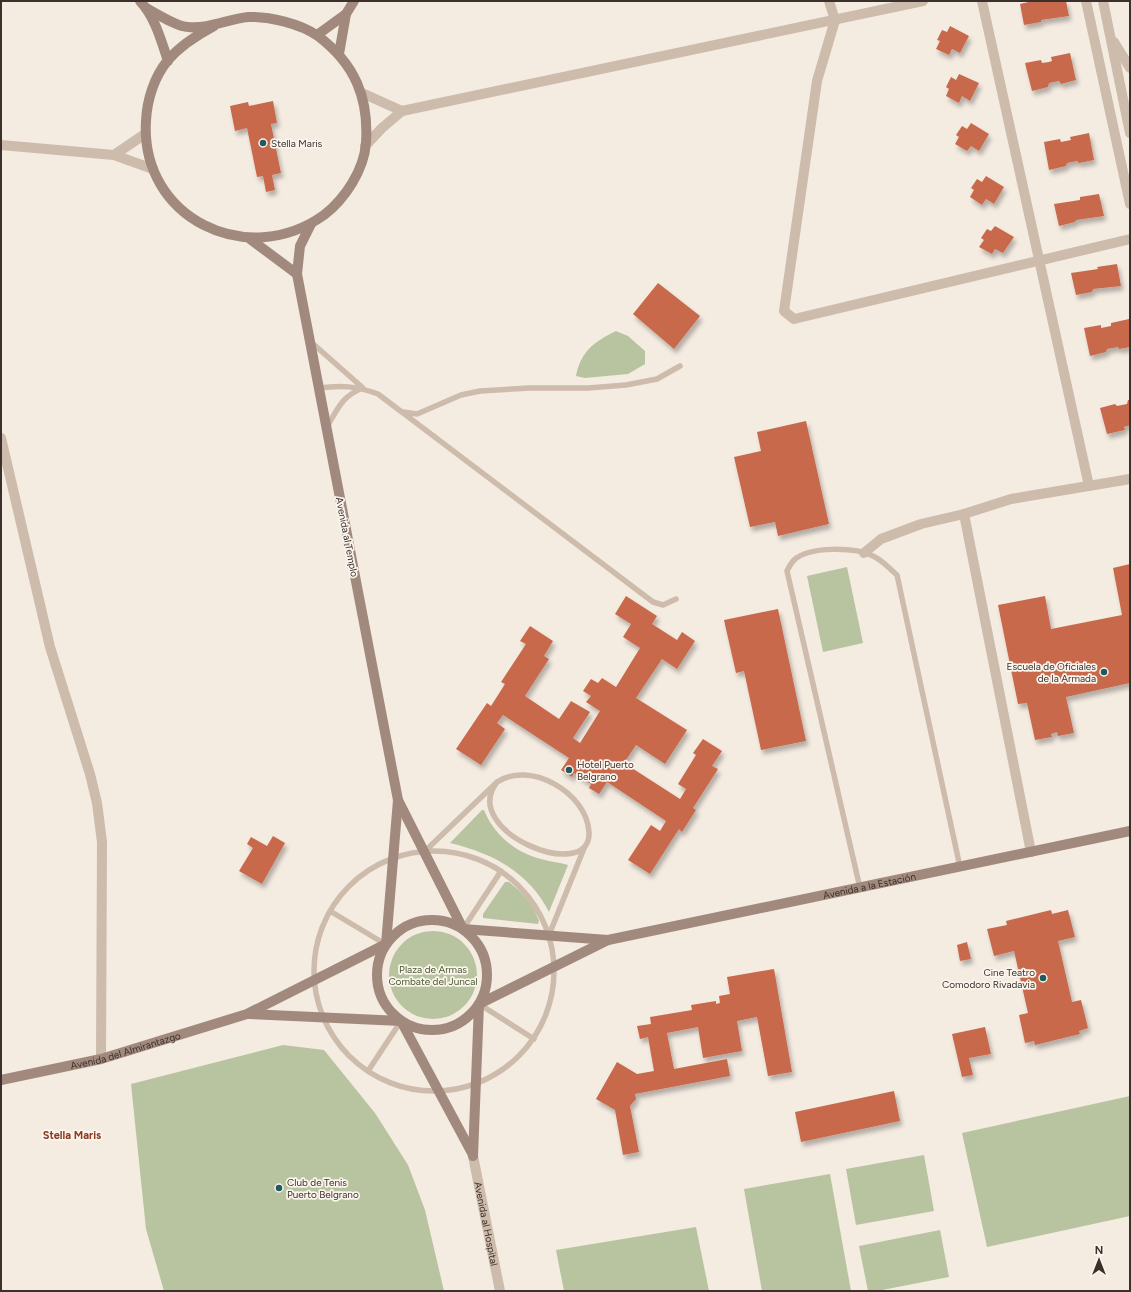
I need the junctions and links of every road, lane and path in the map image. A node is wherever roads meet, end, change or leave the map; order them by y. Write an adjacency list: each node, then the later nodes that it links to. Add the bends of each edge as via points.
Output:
1 (354, 1): 8 (street)
2 (829, 1): 9 (street)
3 (923, 1): 9 (street)
4 (982, 1): 30 (street)
5 (1086, 1): 18 (street)
6 (1103, 1): 12 (street)
7 (143, 4): 10 (street, via 186,27); 14 (street)
8 (346, 14): 11 (street); 13 (street)
9 (834, 20): 17 (street); 30 (street, via 817,81 784,312 794,319)
10 (214, 26): 11 (street, via 248,17 284,21); 14 (street, via 188,40)
11 (317, 35): 13 (street)
12 (1110, 36): 15 (street); 19 (street)
13 (339, 54): 16 (street)
14 (168, 61): 21 (street, via 154,83 146,108)
15 (1130, 68)
16 (362, 93): 17 (street); 23 (street, via 367,120)
17 (402, 111): 23 (street)
18 (1111, 116): 19 (street); 26 (street)
19 (1128, 116): 20 (street)
20 (1130, 133)
21 (145, 134): 24 (street); 25 (street)
22 (1, 146): 24 (street)
23 (366, 146): 27 (street, via 359,170 347,192 331,210)
24 (114, 155): 25 (street)
25 (153, 169): 28 (street, via 175,204 191,218 229,236)
26 (1130, 204)
27 (311, 224): 28 (street, via 282,236); 31 (street, Avenida al Templo, via 300,246)
28 (250, 238): 31 (street)
29 (1130, 239): 30 (street)
30 (1040, 260): 40 (street)
31 (297, 274): 32 (street, Avenida al Templo)
32 (310, 341): 34 (street, Avenida al Templo); 35 (lane)
33 (680, 366): 36 (lane, via 657,378 626,385 480,391 461,395 417,414)
34 (319, 388): 35 (lane, via 343,385); 37 (street, Avenida al Templo)
35 (364, 388): 36 (lane, via 378,394); 37 (lane, via 350,393 341,402)
36 (403, 412): 43 (lane, via 654,602 663,605)
37 (326, 428): 45 (street, Avenida al Templo)
38 (1, 438): 66 (street, via 46,632 97,803 102,842)
39 (1130, 479): 40 (street)
40 (1089, 486): 41 (street, via 1011,499)
41 (964, 514): 42 (street, via 906,529 881,539); 49 (street)
42 (864, 553): 51 (lane, via 885,563 896,575); 53 (lane, via 834,549 819,551 794,560 787,571)
43 (676, 599)
44 (497, 782): 47 (lane, via 511,775 523,775 537,777 558,787 581,808 588,825); 47 (lane, via 490,795 493,812 521,842 550,854 570,855 577,852); 48 (lane)
45 (398, 800): 48 (street); 50 (street)
46 (1130, 831): 49 (street, Avenida a la Estación)
47 (587, 841): 56 (lane)
48 (424, 852): 50 (lane); 52 (lane, via 442,851 464,855); 55 (street)
49 (1031, 852): 51 (street, Avenida a la Estación)
50 (393, 858): 54 (lane, via 353,882); 58 (street)
51 (960, 867): 53 (street, Avenida a la Estación)
52 (501, 871): 55 (lane); 56 (lane, via 524,891 534,904)
53 (860, 888): 57 (street, Avenida a la Estación)
54 (330, 911): 58 (lane); 60 (lane, via 316,949)
55 (463, 929): 56 (street); 58 (street, via 443,920 421,920 401,929); 61 (street, via 481,947 487,963 486,989)
56 (549, 935): 57 (street); 59 (lane)
57 (608, 940): 59 (street)
58 (386, 944): 60 (street); 64 (street, via 377,969 378,989 387,1007)
59 (555, 966): 61 (street); 65 (lane, via 552,997 542,1026)
60 (314, 980): 62 (street); 63 (lane)
61 (479, 1004): 64 (street, via 469,1017 448,1028 424,1029); 65 (lane); 69 (street)
62 (247, 1014): 63 (street); 66 (street, Avenida del Almirantazgo)
63 (323, 1017): 64 (street); 67 (lane, via 342,1047)
64 (401, 1021): 67 (lane); 70 (street)
65 (534, 1039): 69 (lane, via 510,1064 491,1077)
66 (101, 1059): 68 (street, Avenida del Almirantazgo)
67 (368, 1071): 70 (lane, via 398,1085)
68 (1, 1080)
69 (476, 1083): 70 (lane); 71 (street)
70 (439, 1091): 71 (street)
71 (473, 1156): 72 (street, Avenida al Hospital)
72 (500, 1291)

